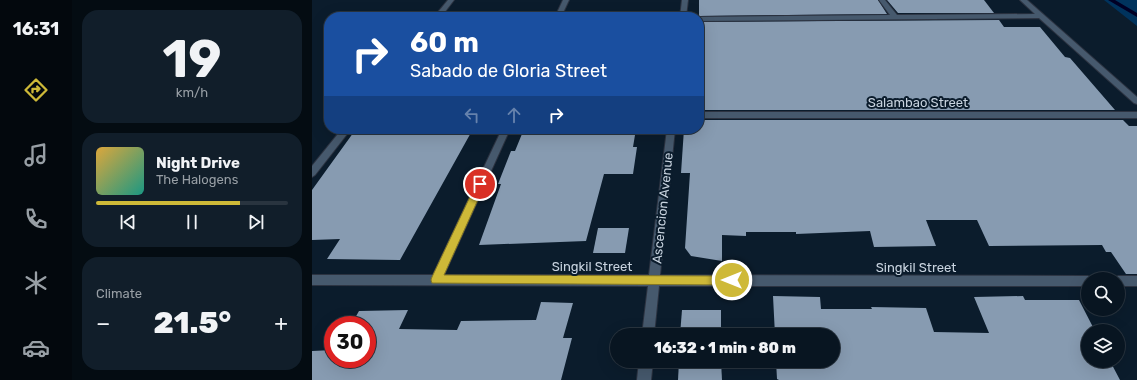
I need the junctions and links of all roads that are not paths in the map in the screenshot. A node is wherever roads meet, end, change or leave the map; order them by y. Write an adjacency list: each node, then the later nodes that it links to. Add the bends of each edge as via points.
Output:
1 (451, 0): 6 (street)
2 (566, 0): 7 (street)
3 (685, 0): 8 (street)
4 (882, 0): 10 (street)
5 (1023, 0): 9 (street)
6 (441, 12)
7 (560, 12)
8 (684, 12)
9 (1042, 16): 10 (street); 12 (street)
10 (895, 17): 11 (street)
11 (704, 19)
12 (1137, 101)
13 (704, 115): 14 (street, Salambao Street)
14 (1137, 115)
15 (344, 134): 18 (street)
16 (504, 134): 20 (street)
17 (670, 134): 21 (street, Ascencion Avenue)
18 (312, 173)
19 (312, 280): 20 (street, Singkil Street)
20 (436, 280): 21 (street, Singkil Street)
21 (654, 280): 22 (street, Singkil Street); 25 (street, Ascencion Avenue)
22 (1081, 281)
23 (1125, 281): 24 (street)
24 (1137, 282)
25 (649, 328)
26 (645, 368): 27 (street)
27 (644, 380)

